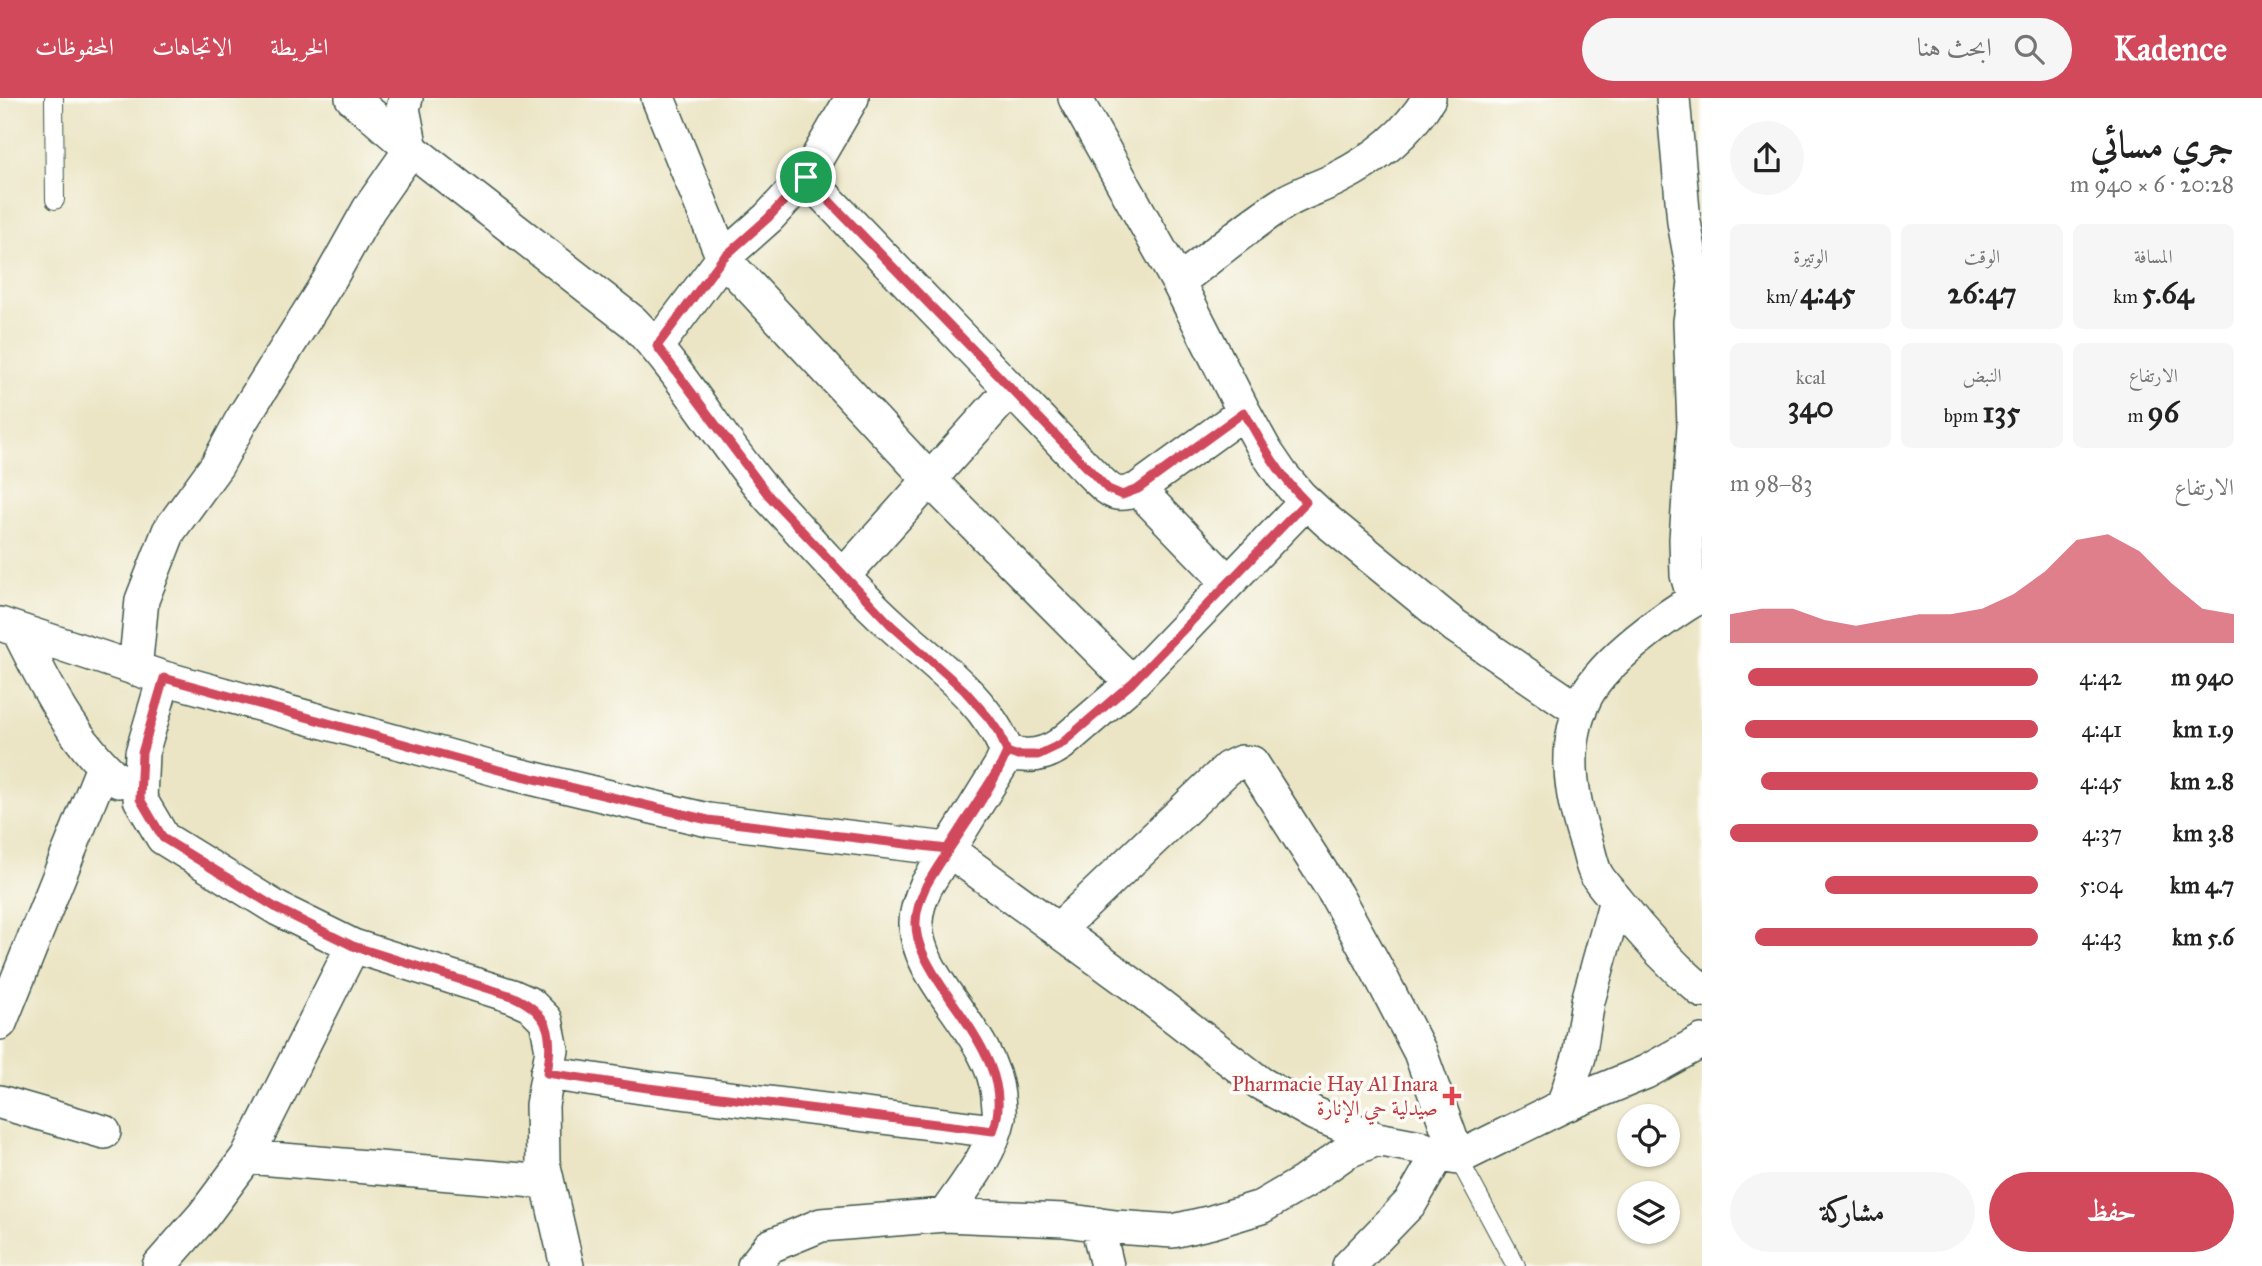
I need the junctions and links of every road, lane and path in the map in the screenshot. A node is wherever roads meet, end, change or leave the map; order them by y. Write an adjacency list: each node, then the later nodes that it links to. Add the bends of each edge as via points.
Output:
1 (54, 98): 11 (lane)
2 (352, 98): 9 (street)
3 (406, 98): 9 (street, via 403,108)
4 (658, 98): 12 (street)
5 (852, 98): 10 (street)
6 (1075, 98): 13 (street)
7 (1429, 98): 13 (street, via 1410,126 1384,150 1274,210)
8 (1673, 98): 22 (street, via 1684,222 1695,282 1690,322 1693,426 1686,539 1687,575)
9 (411, 149): 14 (street, via 633,322); 24 (street, via 369,209 217,466 169,531 142,600)
10 (806, 177): 12 (street); 15 (street)
11 (55, 200)
12 (723, 258): 14 (street); 17 (street)
13 (1178, 282): 16 (street)
14 (657, 346): 20 (street, via 769,496)
15 (1011, 389): 17 (street); 18 (street, via 1108,489 1122,495)
16 (1244, 412): 18 (street); 19 (street, via 1270,458)
17 (930, 480): 20 (street); 25 (street)
18 (1138, 489): 21 (street)
19 (1306, 502): 21 (street); 26 (street, via 1455,626)
20 (844, 575): 27 (street, via 980,708)
21 (1228, 582): 25 (street)
22 (1698, 597): 26 (street, via 1623,653 1602,674)
23 (9, 627): 24 (street); 28 (street, via 49,693)
24 (150, 674): 29 (street); 30 (street, via 506,772 708,820)
25 (1132, 683): 27 (street, via 1053,750 1038,755)
26 (1580, 711): 31 (street, via 1570,751 1578,819 1596,874)
27 (1007, 752): 30 (street)
28 (103, 767): 29 (street); 35 (street)
29 (140, 799): 33 (street, via 163,838 278,909)
30 (947, 849): 32 (street); 40 (street, via 926,886 916,923 930,967 988,1056 997,1086 999,1116)
31 (1616, 900): 34 (street, via 1651,945); 39 (street)
32 (1058, 930): 42 (street, via 1260,1083 1315,1114); 44 (street, via 1228,768 1252,763 1336,895 1420,1052)
33 (353, 946): 37 (street, via 530,1004 546,1020 552,1049); 43 (street)
34 (1702, 991)
35 (0, 1023)
36 (1702, 1041): 39 (street, via 1646,1072)
37 (547, 1073): 40 (street); 45 (street, via 542,1116)
38 (0, 1102): 41 (street)
39 (1563, 1106): 44 (street)
40 (993, 1131): 46 (street, via 988,1154)
41 (104, 1132)
42 (1377, 1139): 44 (street); 47 (street, via 1346,1152 1261,1208 1172,1231)
43 (247, 1157): 45 (street); 48 (street)
44 (1448, 1157): 52 (street); 53 (lane)
45 (547, 1182): 49 (street)
46 (945, 1215): 47 (street); 50 (street, via 821,1225 770,1245)
47 (1097, 1224): 51 (street)
48 (159, 1266)
49 (566, 1266)
50 (754, 1266)
51 (1107, 1266)
52 (1349, 1266)
53 (1516, 1266)

